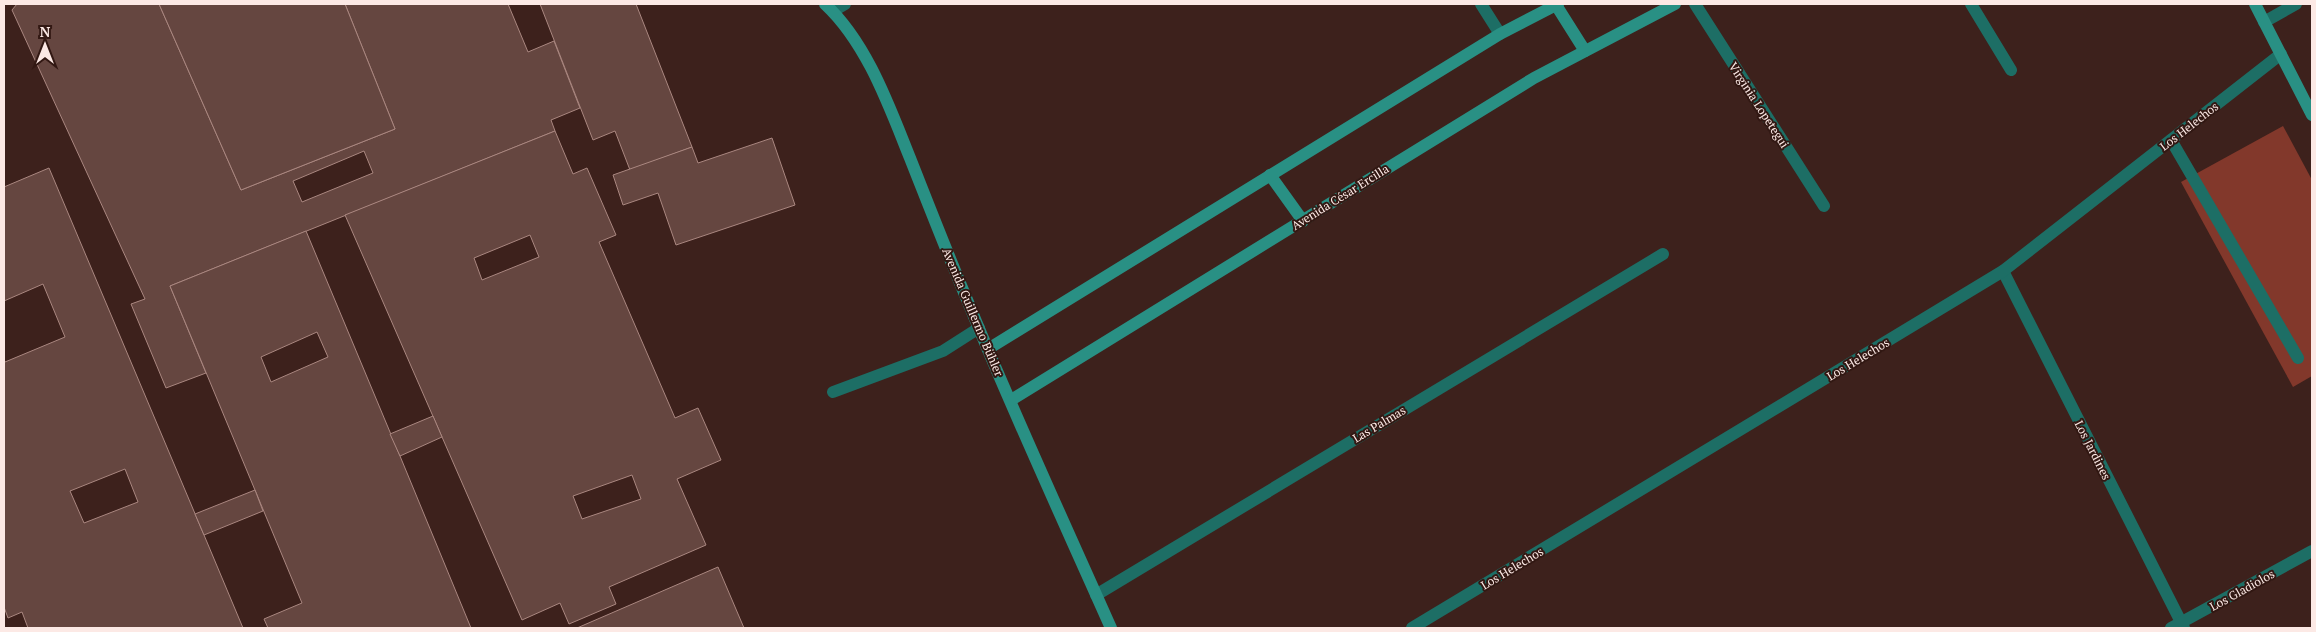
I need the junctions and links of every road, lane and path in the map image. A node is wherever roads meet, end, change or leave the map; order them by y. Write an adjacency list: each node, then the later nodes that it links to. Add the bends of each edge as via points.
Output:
1 (845, 4): 9 (street)
2 (1481, 4): 11 (street)
3 (1557, 4): 11 (main road); 12 (main road)
4 (1675, 4): 12 (main road, Avenida César Ercilla)
5 (1695, 4): 18 (street, Virginia Lopetegui)
6 (1971, 4): 14 (street)
7 (2254, 4): 10 (main road)
8 (2296, 4): 10 (street)
9 (829, 8): 22 (main road, Avenida Guillermo Bühler, via 873,72 892,111)
10 (2264, 22): 13 (main road)
11 (1500, 34): 17 (main road)
12 (1585, 51): 19 (main road, Avenida César Ercilla, via 1534,78)
13 (2281, 54): 15 (main road); 16 (street, Los Helechos)
14 (2011, 70)
15 (2312, 115)
16 (2171, 140): 21 (street, Los Helechos); 24 (street)
17 (1270, 175): 19 (main road); 23 (main road)
18 (1824, 206)
19 (1302, 220): 26 (main road, Avenida César Ercilla)
20 (1663, 254): 28 (street, Las Palmas)
21 (2003, 272): 29 (street, Los Jardines); 31 (street, Los Helechos)
22 (979, 328): 23 (main road, Avenida Guillermo Bühler); 25 (street, via 943,351)
23 (988, 349): 26 (main road, Avenida Guillermo Bühler)
24 (2298, 358)
25 (832, 392)
26 (1011, 400): 28 (main road, Avenida Guillermo Bühler)
27 (2312, 551): 29 (street, Los Gladiolos)
28 (1096, 595): 30 (main road, Avenida Guillermo Bühler)
29 (2178, 626)
30 (1111, 628)
31 (1412, 628)

